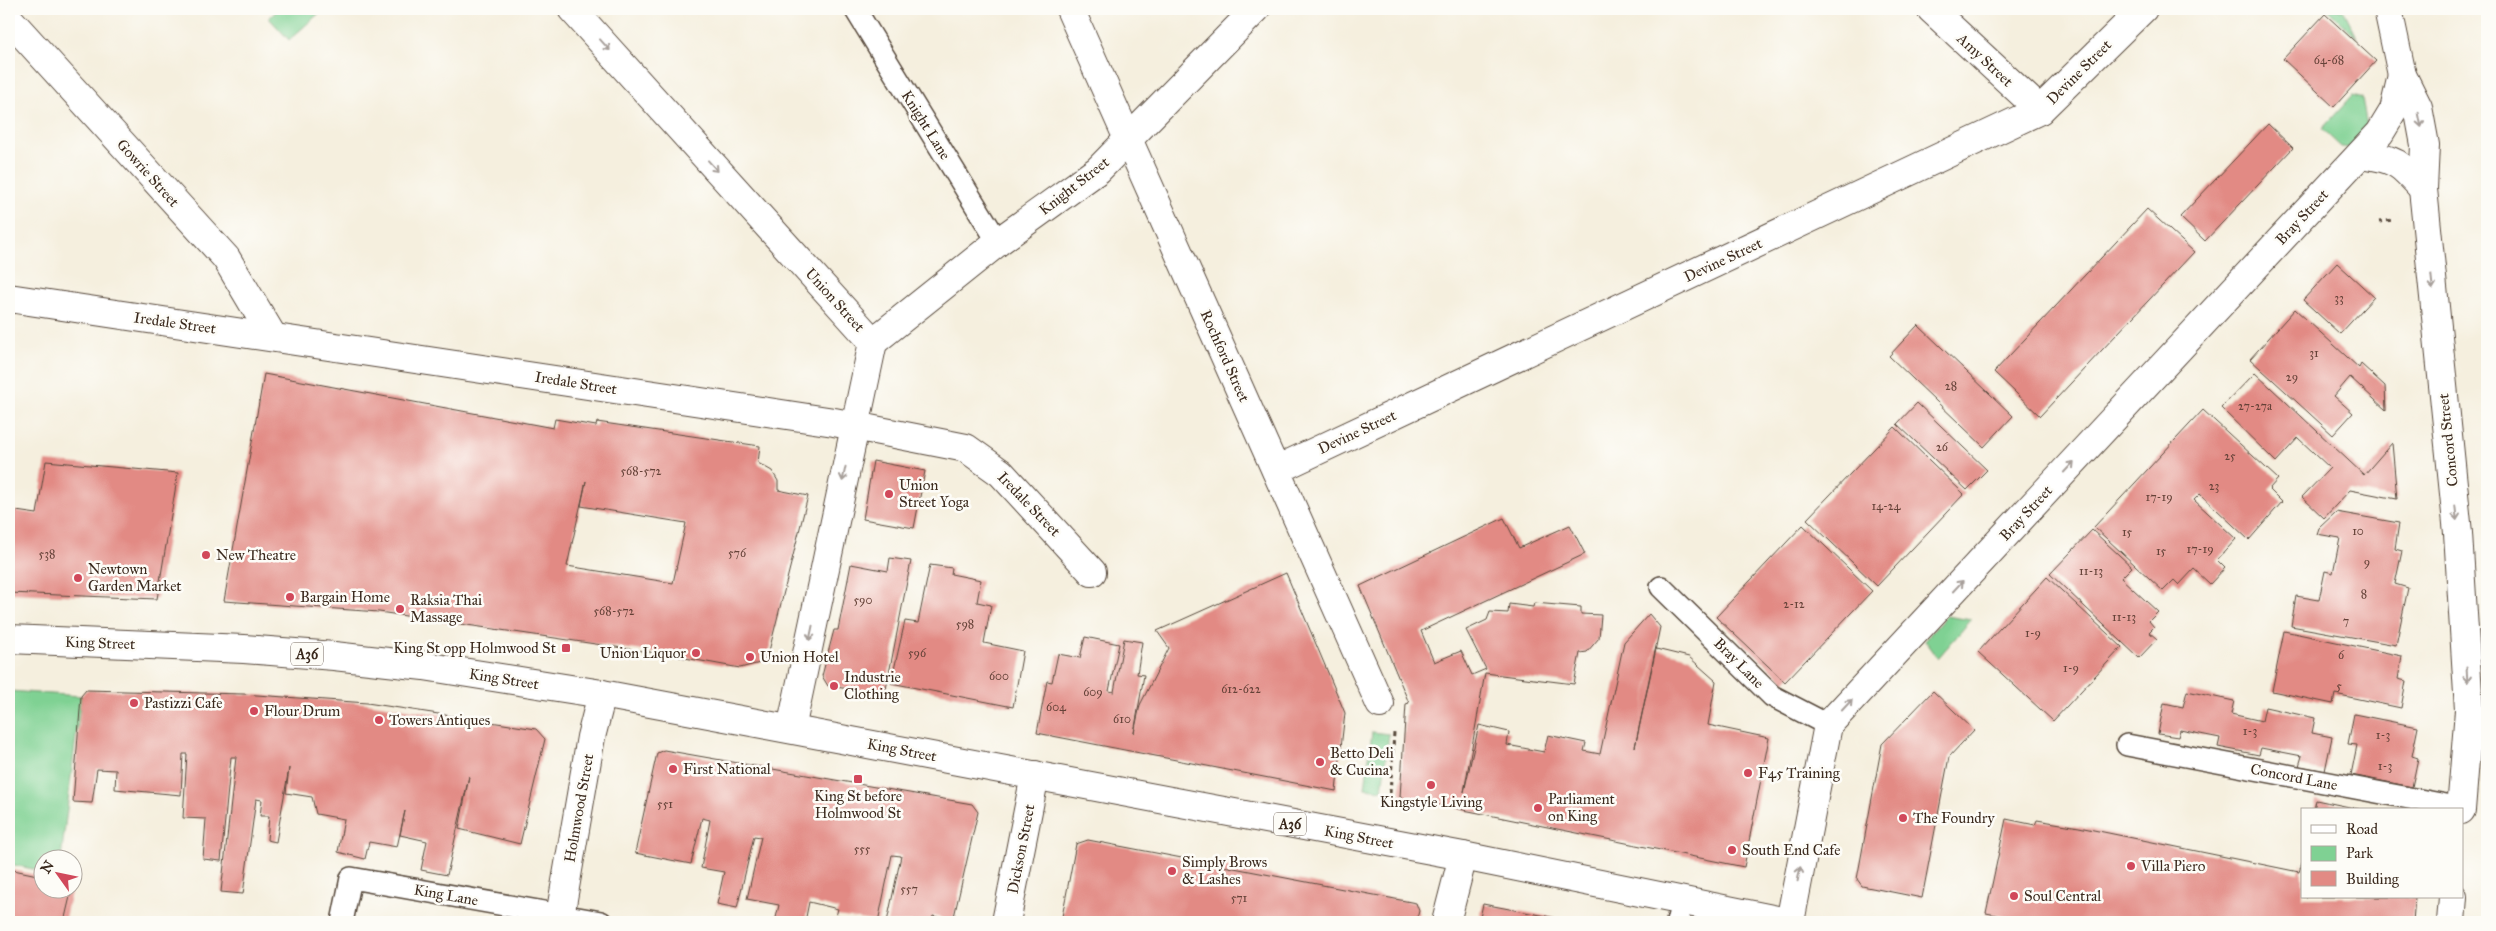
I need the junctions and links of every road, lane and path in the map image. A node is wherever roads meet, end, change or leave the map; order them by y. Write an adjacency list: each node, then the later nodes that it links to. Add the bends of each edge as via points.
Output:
1 (572, 9): 19 (main road, Union Street, one-way to 19)
2 (854, 9): 16 (lane, Knight Lane)
3 (1070, 9): 11 (main road, Rochford Street)
4 (1256, 9): 11 (main road, Knight Street)
5 (1930, 9): 10 (main road, Amy Street)
6 (2143, 9): 10 (main road, Devine Street)
7 (2388, 9): 9 (main road)
8 (9, 19): 18 (main road, Gowrie Street, via 226,258)
9 (2402, 75): 12 (main road, Bray Street, via 2388,122); 13 (main road, Concord Street, one-way to 13, via 2418,107 2425,145)
10 (2040, 110): 21 (main road, Devine Street)
11 (1129, 139): 16 (main road, Knight Street, via 1098,170); 21 (main road, Rochford Street)
12 (2361, 154): 13 (main road, via 2400,164); 27 (main road, Bray Street, one-way to 12)
13 (2423, 189): 32 (main road, Concord Street, one-way to 32, via 2458,533 2468,690)
14 (2395, 220): 15 (path)
15 (2379, 222)
16 (998, 242): 19 (main road, Knight Street)
17 (9, 298): 18 (main road, Iredale Street)
18 (273, 337): 20 (main road, Iredale Street)
19 (873, 342): 20 (main road, Union Street)
20 (854, 426): 22 (main road, Iredale Street, via 966,448 1001,473); 28 (main road, Union Street, one-way to 28)
21 (1276, 470): 26 (main road, Rochford Street)
22 (1092, 572)
23 (1661, 586): 27 (lane, Bray Lane, via 1772,696)
24 (9, 639): 25 (main road, King Street / A36, via 334,656 424,666)
25 (602, 694): 28 (main road, King Street / A36); 37 (main road, Holmwood Street)
26 (1380, 704): 33 (path, via 1395,721)
27 (1828, 725): 42 (main road, one-way to 27)
28 (791, 729): 30 (main road, King Street / A36)
29 (2127, 745): 31 (lane, Concord Lane)
30 (1035, 775): 33 (main road, King Street / A36); 40 (main road, Dickson Street)
31 (2456, 808)
32 (2461, 808)
33 (1387, 842): 34 (main road, King Street / A36)
34 (1463, 856): 36 (main road, King Street / A36); 41 (main road)
35 (2453, 898): 43 (main road)
36 (1679, 912): 42 (main road, King Street / A36)
37 (559, 919): 38 (lane, King Lane, via 351,878); 39 (lane, King Lane)
38 (342, 922)
39 (600, 922)
40 (1006, 922)
41 (1446, 922)
42 (1789, 922)
43 (2451, 922)

